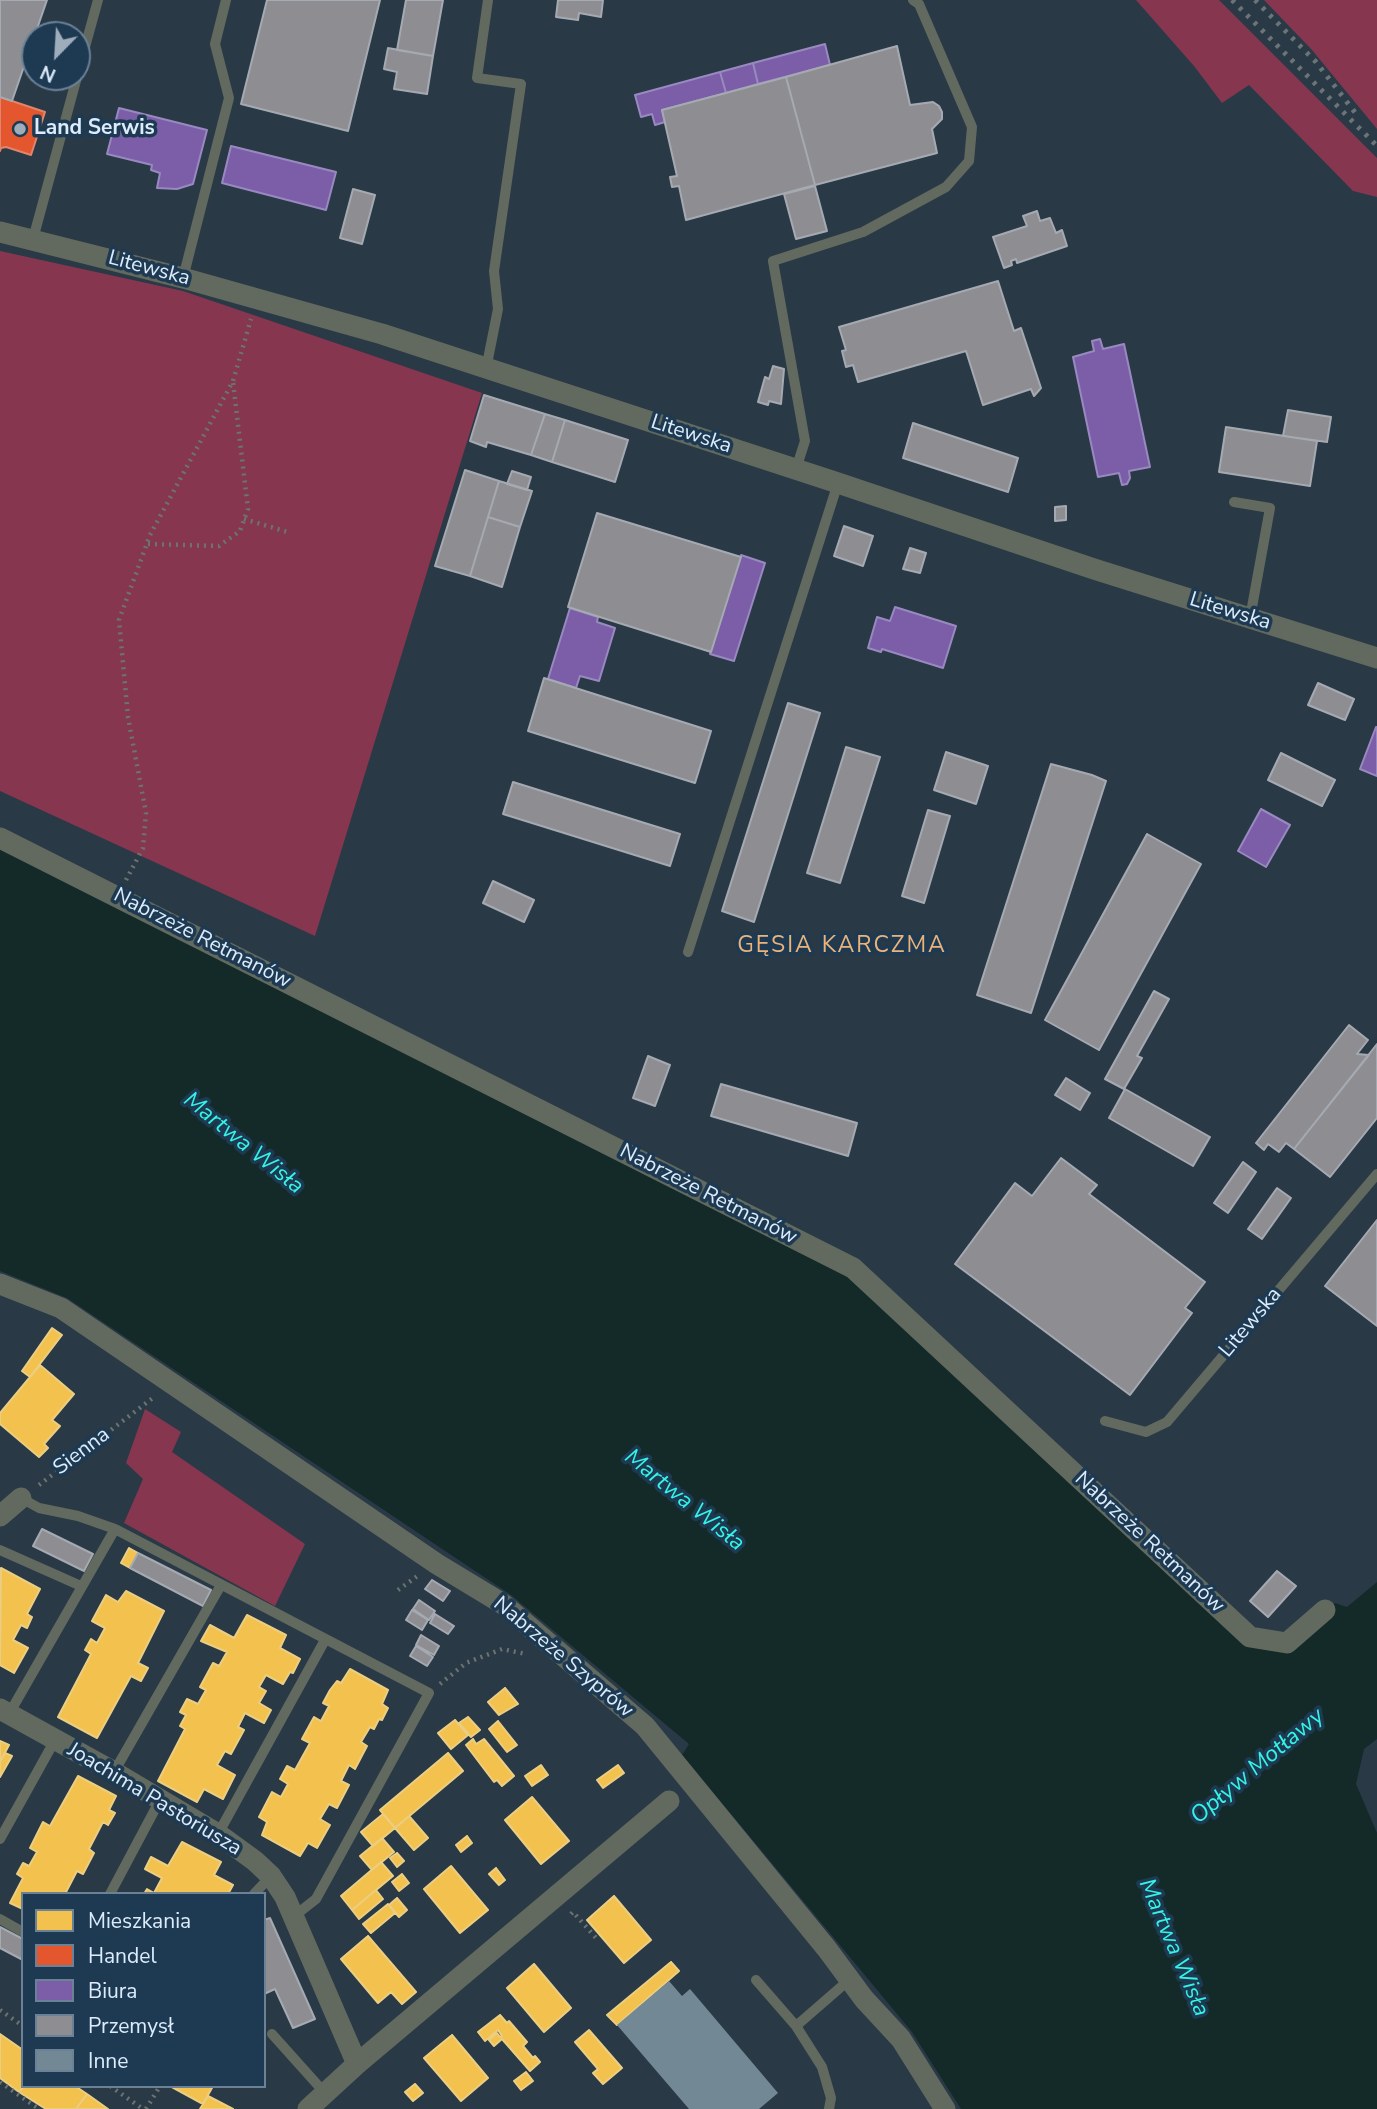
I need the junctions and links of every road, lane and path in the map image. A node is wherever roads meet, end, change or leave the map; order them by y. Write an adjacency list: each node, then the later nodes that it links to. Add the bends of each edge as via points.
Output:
1 (98, 0): 5 (lane)
2 (226, 0): 9 (lane, via 215,44 229,98)
3 (488, 0): 11 (lane, via 477,78 521,84 494,271 498,309)
4 (913, 0): 13 (lane, via 919,4 972,127 969,161 946,187 863,232 773,261 804,441)
5 (91, 26)
6 (73, 91): 8 (lane)
7 (0, 232): 8 (street, Litewska)
8 (33, 239): 9 (street, Litewska)
9 (183, 278): 10 (street, Litewska)
10 (257, 298): 11 (street, Litewska); 12 (path)
11 (486, 369): 13 (street, Litewska)
12 (233, 381): 16 (path, via 248,509); 18 (path)
13 (796, 469): 14 (street, Litewska)
14 (838, 483): 19 (street, Litewska); 23 (lane)
15 (1234, 502): 19 (lane, via 1270,508)
16 (244, 519): 17 (path); 18 (path, via 240,531 219,546)
17 (291, 533)
18 (148, 544): 22 (path, via 119,620 128,717 146,813 143,848)
19 (1250, 618): 20 (street, Litewska)
20 (1377, 658)
21 (0, 838): 22 (street, Nabrzeże Retmanów)
22 (118, 897): 34 (street, Nabrzeże Retmanów, via 853,1268 1250,1637 1287,1643)
23 (688, 952)
24 (1377, 1174): 27 (lane, Litewska, via 1167,1422 1146,1432)
25 (0, 1284): 52 (street, Nabrzeże Szyprów, via 61,1308 503,1604 645,1726)
26 (156, 1395): 28 (path, Sienna)
27 (1105, 1421)
28 (21, 1498): 29 (street); 30 (lane, via 39,1508)
29 (0, 1516)
30 (115, 1529): 32 (lane); 33 (lane)
31 (0, 1550): 33 (lane)
32 (221, 1585): 35 (lane); 40 (lane)
33 (81, 1586): 38 (lane)
34 (1325, 1610)
35 (324, 1640): 37 (lane); 43 (lane)
36 (527, 1654): 37 (path, via 502,1650 466,1663)
37 (429, 1693): 48 (lane, via 316,1899)
38 (4, 1712): 39 (street, Joachima Pastoriusza)
39 (55, 1740): 40 (street, Joachima Pastoriusza); 44 (lane)
40 (114, 1772): 41 (street, Joachima Pastoriusza)
41 (160, 1800): 43 (street, Joachima Pastoriusza); 46 (lane)
42 (669, 1801): 57 (street)
43 (218, 1834): 45 (street, Joachima Pastoriusza)
44 (0, 1839)
45 (271, 1876): 47 (lane); 48 (street, Joachima Pastoriusza)
46 (111, 1892)
47 (256, 1892)
48 (293, 1917): 57 (street, Joachima Pastoriusza)
49 (0, 1919): 50 (lane)
50 (21, 1931)
51 (756, 1980): 55 (lane)
52 (849, 1980): 55 (lane); 66 (street, Nabrzeże Szyprów, via 901,2039)
53 (0, 2010): 54 (path)
54 (21, 2024)
55 (796, 2026): 65 (lane, via 822,2067 831,2098)
56 (272, 2034): 61 (lane)
57 (357, 2064): 61 (street)
58 (0, 2082): 62 (path)
59 (113, 2088): 63 (path)
60 (159, 2088): 63 (path)
61 (324, 2092): 64 (street)
62 (39, 2109)
63 (145, 2109)
64 (308, 2109)
65 (829, 2109)
66 (945, 2109)

